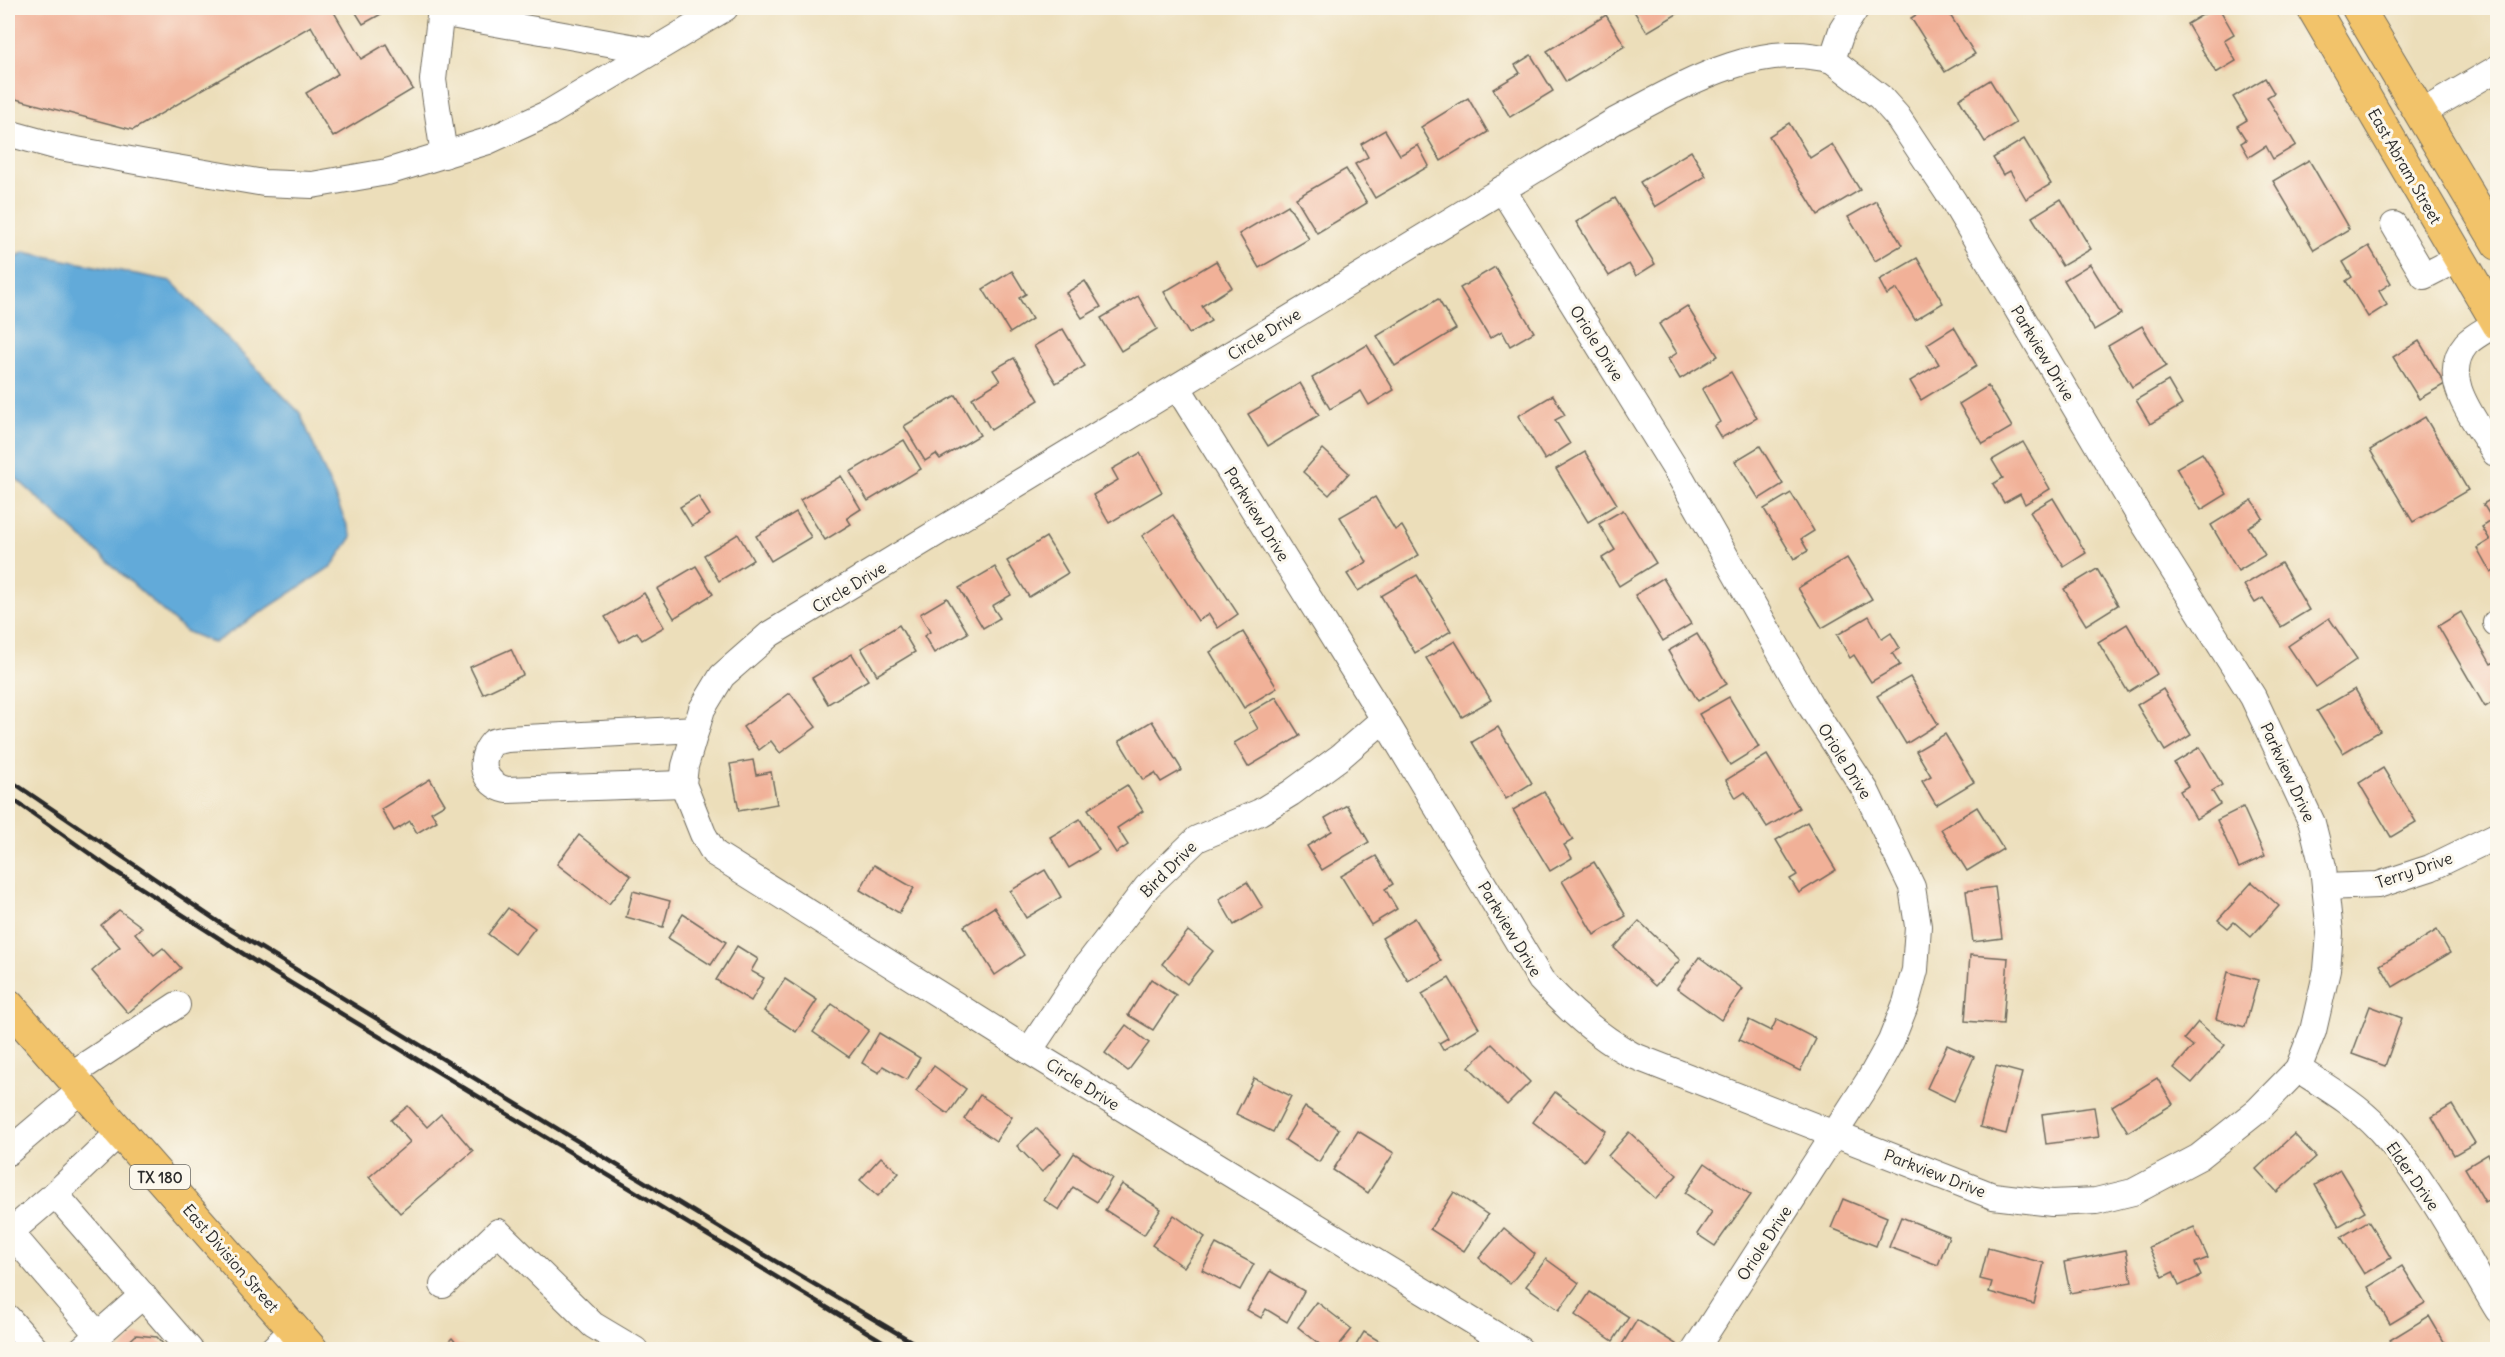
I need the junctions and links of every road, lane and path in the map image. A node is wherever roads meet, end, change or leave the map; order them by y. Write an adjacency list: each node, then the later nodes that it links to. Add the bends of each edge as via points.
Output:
1 (725, 8): 6 (street)
2 (1856, 8): 7 (street, via 1842,30)
3 (2313, 8): 15 (main road, East Abram Street)
4 (2358, 8): 9 (main road)
5 (441, 10): 6 (street); 11 (street, via 433,80)
6 (652, 51): 11 (street, via 549,113 488,141)
7 (1832, 60): 12 (street, Circle Drive, via 1813,55 1767,57 1703,75 1615,121); 23 (street, Parkview Drive, via 1880,96 1948,192 2253,697 2312,823)
8 (2498, 68): 9 (street)
9 (2421, 112): 14 (main road)
10 (8, 133): 11 (street, via 66,148 264,183 312,185 387,172)
11 (444, 155)
12 (1502, 189): 17 (street, Circle Drive); 30 (street, Oriole Drive, via 1681,478 1810,705 1866,791 1912,887 1918,926 1915,970 1906,1003 1891,1041)
13 (2394, 225): 15 (street, via 2424,276)
14 (2496, 238)
15 (2459, 258): 16 (main road, East Abram Street)
16 (2497, 323): 18 (street, via 2467,344 2455,365 2458,390)
17 (1178, 388): 19 (street, Parkview Drive); 20 (street, Circle Drive, via 770,634 722,675 702,709)
18 (2494, 453)
19 (1384, 719): 26 (street, Bird Drive, via 1291,793 1260,812 1197,839 1146,887); 30 (street, Parkview Drive, via 1541,980 1575,1016 1632,1055)
20 (696, 729): 21 (street, Circle Drive); 21 (street, via 507,739 493,742 483,757 490,782 507,790)
21 (683, 784): 26 (street, Circle Drive, via 714,853)
22 (2498, 835): 23 (street, Terry Drive, via 2430,868 2378,885)
23 (2325, 887): 27 (street, Parkview Drive, via 2330,933 2327,970 2313,1031)
24 (8, 1005): 28 (main road, East Division Street / TX 180)
25 (177, 1005): 28 (street)
26 (1029, 1051): 45 (street, Circle Drive)
27 (2298, 1069): 30 (street, Parkview Drive, via 2258,1111 2199,1157 2133,1192 2096,1201 2052,1203 1993,1196); 36 (street, Elder Drive, via 2379,1128 2412,1170)
28 (75, 1083): 29 (main road, East Division Street / TX 180); 31 (street)
29 (120, 1132): 32 (street); 40 (main road, East Division Street / TX 180)
30 (1834, 1134): 46 (street, Oriole Drive)
31 (8, 1152)
32 (55, 1194): 33 (street); 35 (street)
33 (9, 1233): 39 (street)
34 (443, 1285): 38 (street, via 498,1232)
35 (143, 1295): 39 (street); 42 (street)
36 (2498, 1310)
37 (8, 1318): 41 (street)
38 (593, 1324): 43 (street); 44 (street)
39 (89, 1342)
40 (293, 1343)
41 (36, 1350)
42 (190, 1350)
43 (611, 1350)
44 (635, 1350)
45 (1520, 1350)
46 (1695, 1350)

